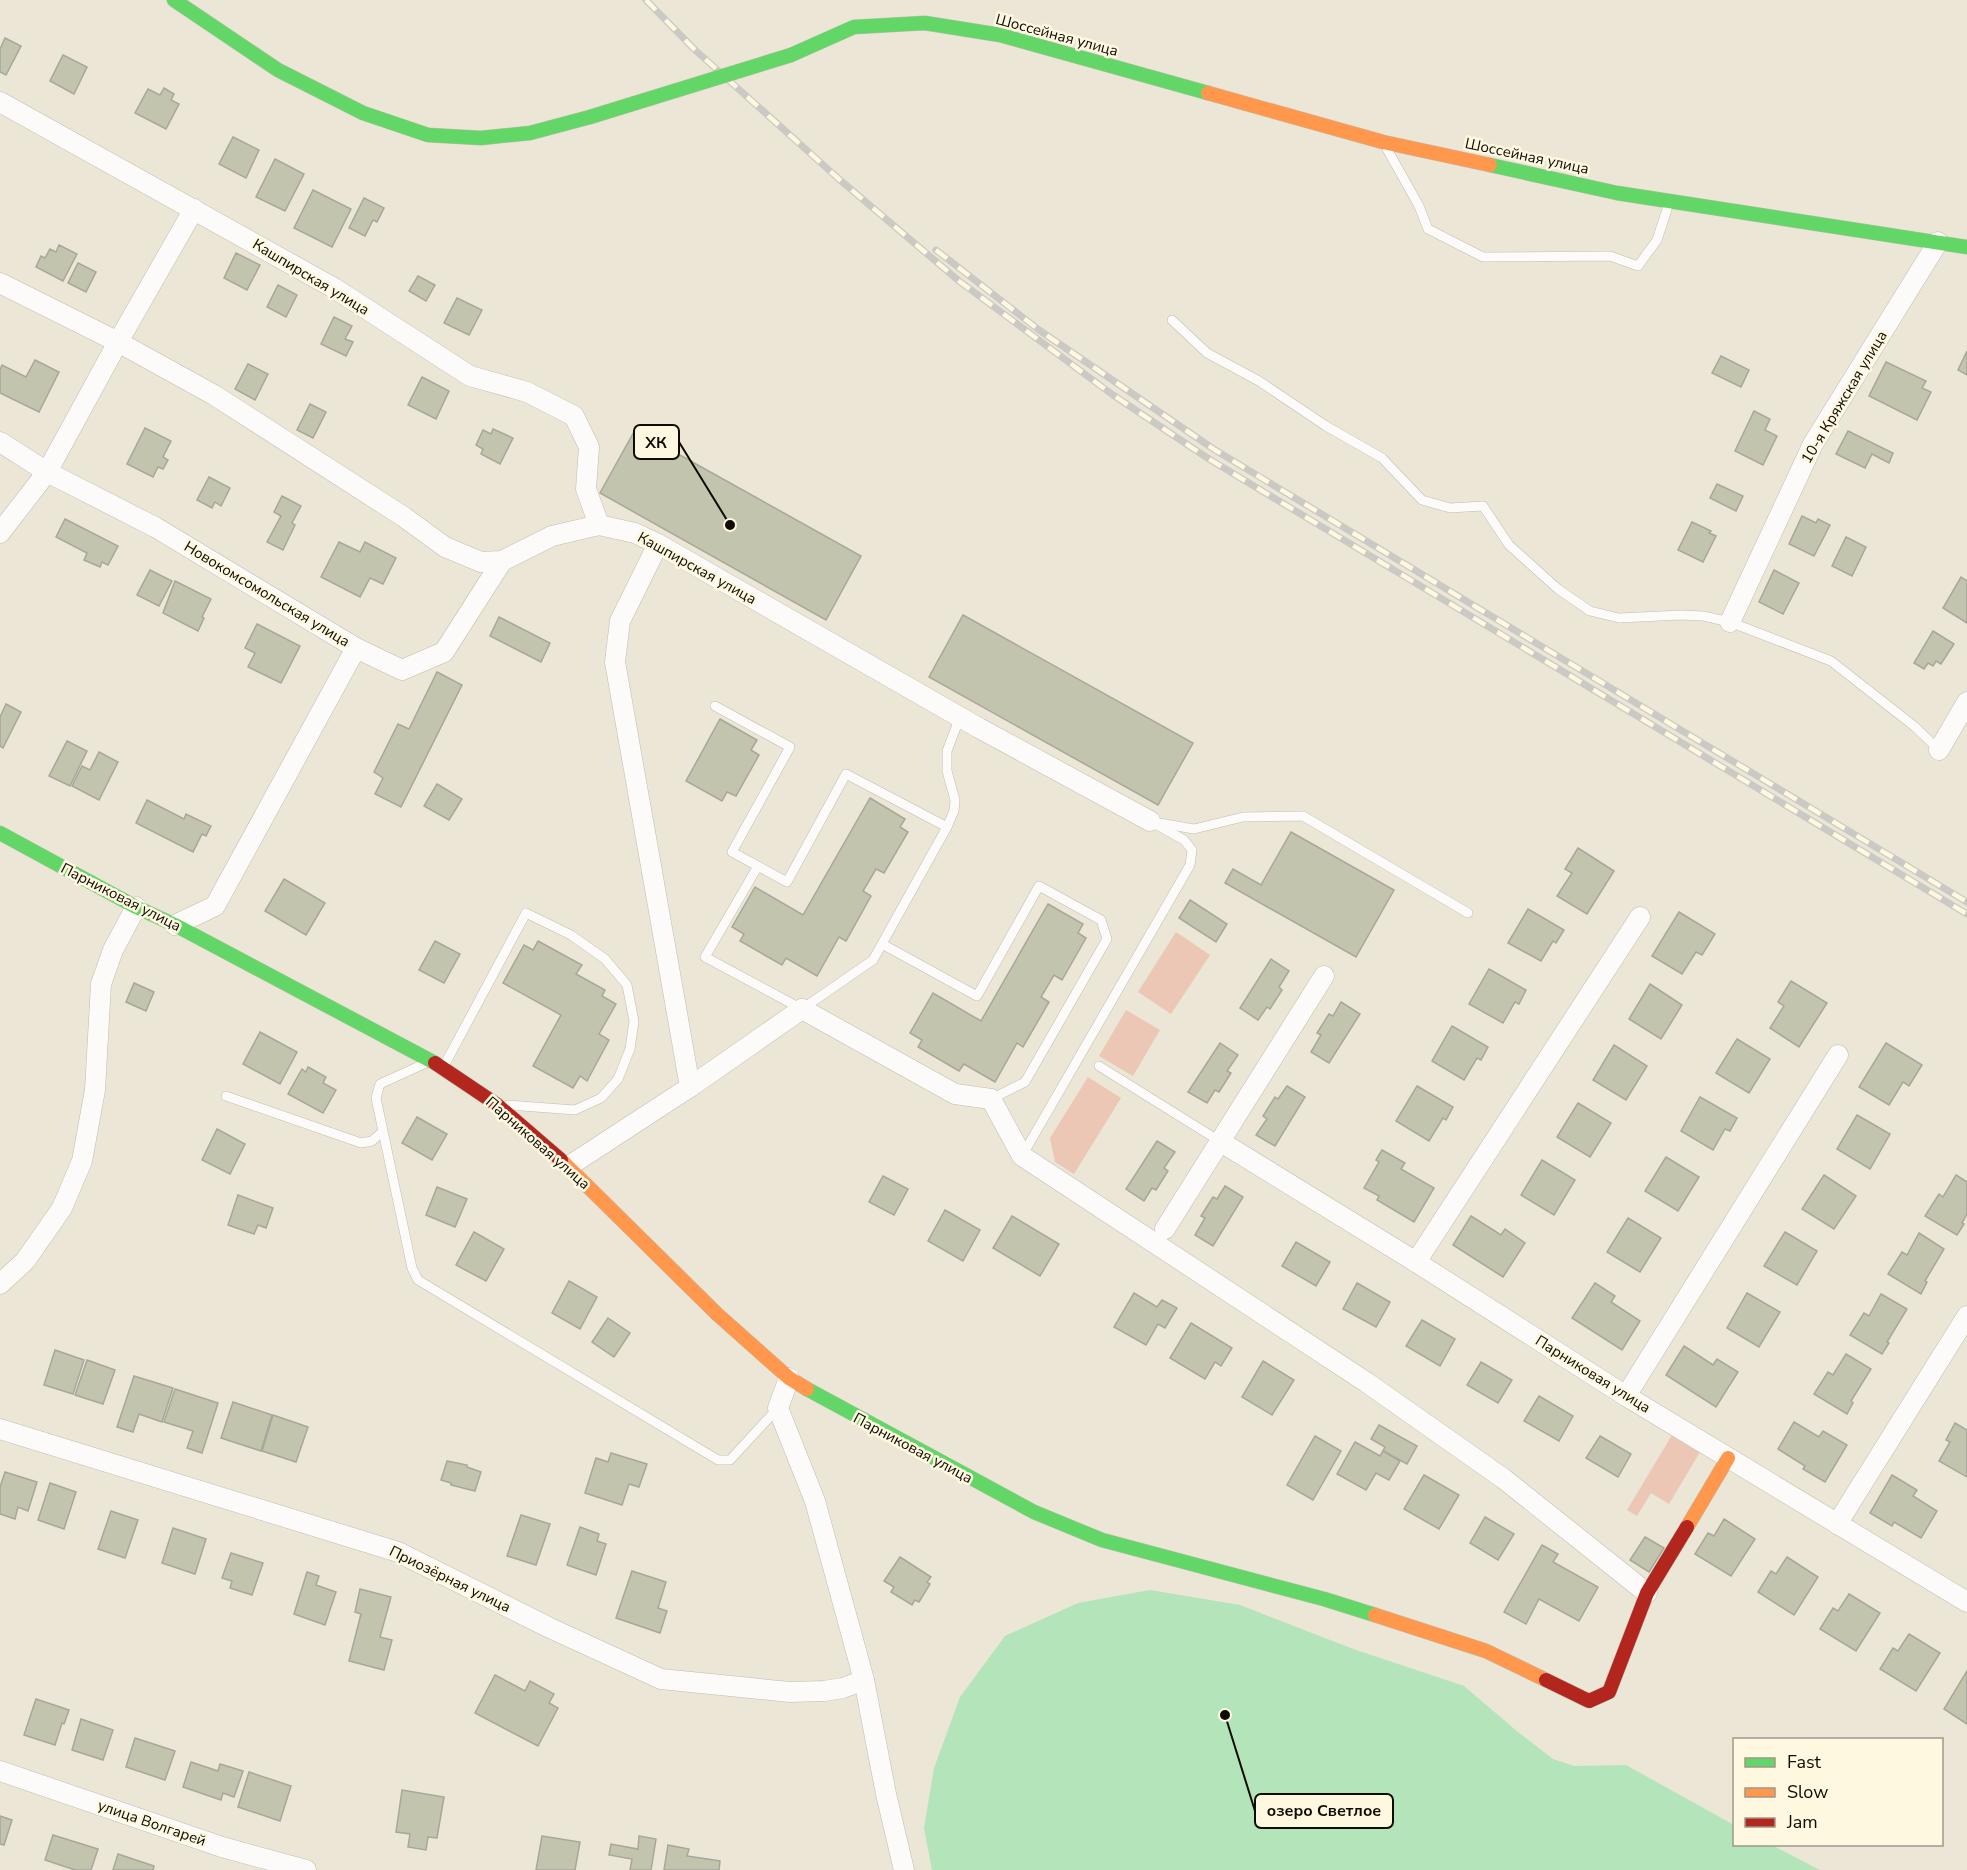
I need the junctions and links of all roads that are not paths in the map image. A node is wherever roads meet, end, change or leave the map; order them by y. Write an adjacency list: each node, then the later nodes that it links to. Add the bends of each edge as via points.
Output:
1 (174, 0): 3 (street, Шоссейная улица, bridge, via 278,70 363,113 428,135 480,138 531,133 791,55 854,27 925,23 1000,35)
2 (0, 102): 5 (street, Кашпирская улица)
3 (1383, 142): 4 (street, Шоссейная улица, via 1617,193); 4 (lane, via 1428,229 1483,257 1610,256 1638,266 1657,240)
4 (1670, 200): 6 (street, Шоссейная улица)
5 (194, 209): 10 (street); 13 (street, Кашпирская улица, via 334,288 470,376 527,392 574,416 589,447 586,489)
6 (1938, 242): 7 (street, Шоссейная улица); 17 (street, 10-я Кряжская улица, via 1813,444)
7 (1967, 247)
8 (0, 283): 10 (street)
9 (1172, 320): 17 (lane, via 1207,353 1382,458 1422,500 1450,508 1483,506 1515,551 1590,611 1619,618 1681,615)
10 (118, 342): 12 (street); 16 (street, via 214,395 446,547 481,562)
11 (0, 442): 12 (street, Новокомсомольская улица)
12 (47, 472): 14 (street); 18 (street, Новокомсомольская улица, via 155,526)
13 (599, 525): 15 (street, Кашпирская улица, via 635,533); 16 (street, via 552,536)
14 (0, 533)
15 (658, 544): 21 (street, Кашпирская улица); 37 (street, via 620,621 615,662)
16 (502, 561): 18 (street, Новокомсомольская улица, via 444,652 402,670)
17 (1730, 622): 22 (lane, via 1831,661)
18 (356, 648): 30 (street, via 215,906)
19 (1967, 702): 22 (street)
20 (715, 706): 26 (lane, via 790,747 732,852)
21 (960, 717): 23 (street, Кашпирская улица); 24 (lane, via 947,751 947,771 955,800)
22 (1939, 750)
23 (1150, 821): 28 (lane, via 1194,829 1243,817 1303,816); 43 (lane, via 1184,840 1192,850 1190,865)
24 (947, 827): 26 (lane, via 846,774 787,882); 31 (lane)
25 (0, 833): 27 (street, Парниковая улица)
26 (758, 866): 33 (lane, via 705,957)
27 (136, 907): 30 (street, Парниковая улица); 47 (street, via 112,950 101,984 95,1090 82,1161 62,1208 25,1261)
28 (1468, 913)
29 (1640, 917): 46 (street)
30 (175, 925): 35 (street, Парниковая улица)
31 (882, 944): 33 (lane, via 873,960); 39 (lane, via 977,996 1039,886 1101,920 1107,939 1025,1082)
32 (1324, 976): 42 (street)
33 (802, 1009): 37 (street); 39 (street, via 955,1094)
34 (1838, 1055): 50 (street)
35 (437, 1065): 40 (street, Парниковая улица); 40 (lane, via 526,914 571,936 605,959 627,985 634,1021 630,1049 618,1079 601,1098 575,1110); 41 (lane, via 380,1084 376,1098)
36 (1099, 1066): 42 (lane)
37 (690, 1087): 44 (street)
38 (226, 1096): 41 (lane, via 360,1143 372,1141)
39 (990, 1099): 43 (street)
40 (496, 1104): 44 (street, Парниковая улица)
41 (382, 1132): 51 (lane, via 418,1280 718,1460 730,1460)
42 (1221, 1142): 45 (street); 46 (street, Парниковая улица)
43 (1022, 1156): 55 (street, via 1504,1479)
44 (569, 1166): 49 (street, Парниковая улица, via 717,1314)
45 (1165, 1229)
46 (1416, 1262): 50 (street, Парниковая улица)
47 (0, 1284)
48 (1967, 1316): 54 (street)
49 (789, 1378): 51 (street); 55 (street, Парниковая улица, via 1034,1512 1102,1540 1324,1599 1486,1651 1589,1701 1609,1692)
50 (1626, 1396): 53 (street, Парниковая улица)
51 (778, 1408): 57 (street, via 815,1501)
52 (0, 1429): 57 (street, Приозёрная улица, via 398,1552 661,1679 790,1692 843,1688)
53 (1728, 1458): 54 (street, Парниковая улица); 55 (street)
54 (1838, 1524): 56 (street, Парниковая улица)
55 (1647, 1593)
56 (1967, 1602)
57 (864, 1680): 60 (street)
58 (0, 1772): 59 (street, улица Волгарей, via 222,1847)
59 (306, 1870)
60 (904, 1870)

